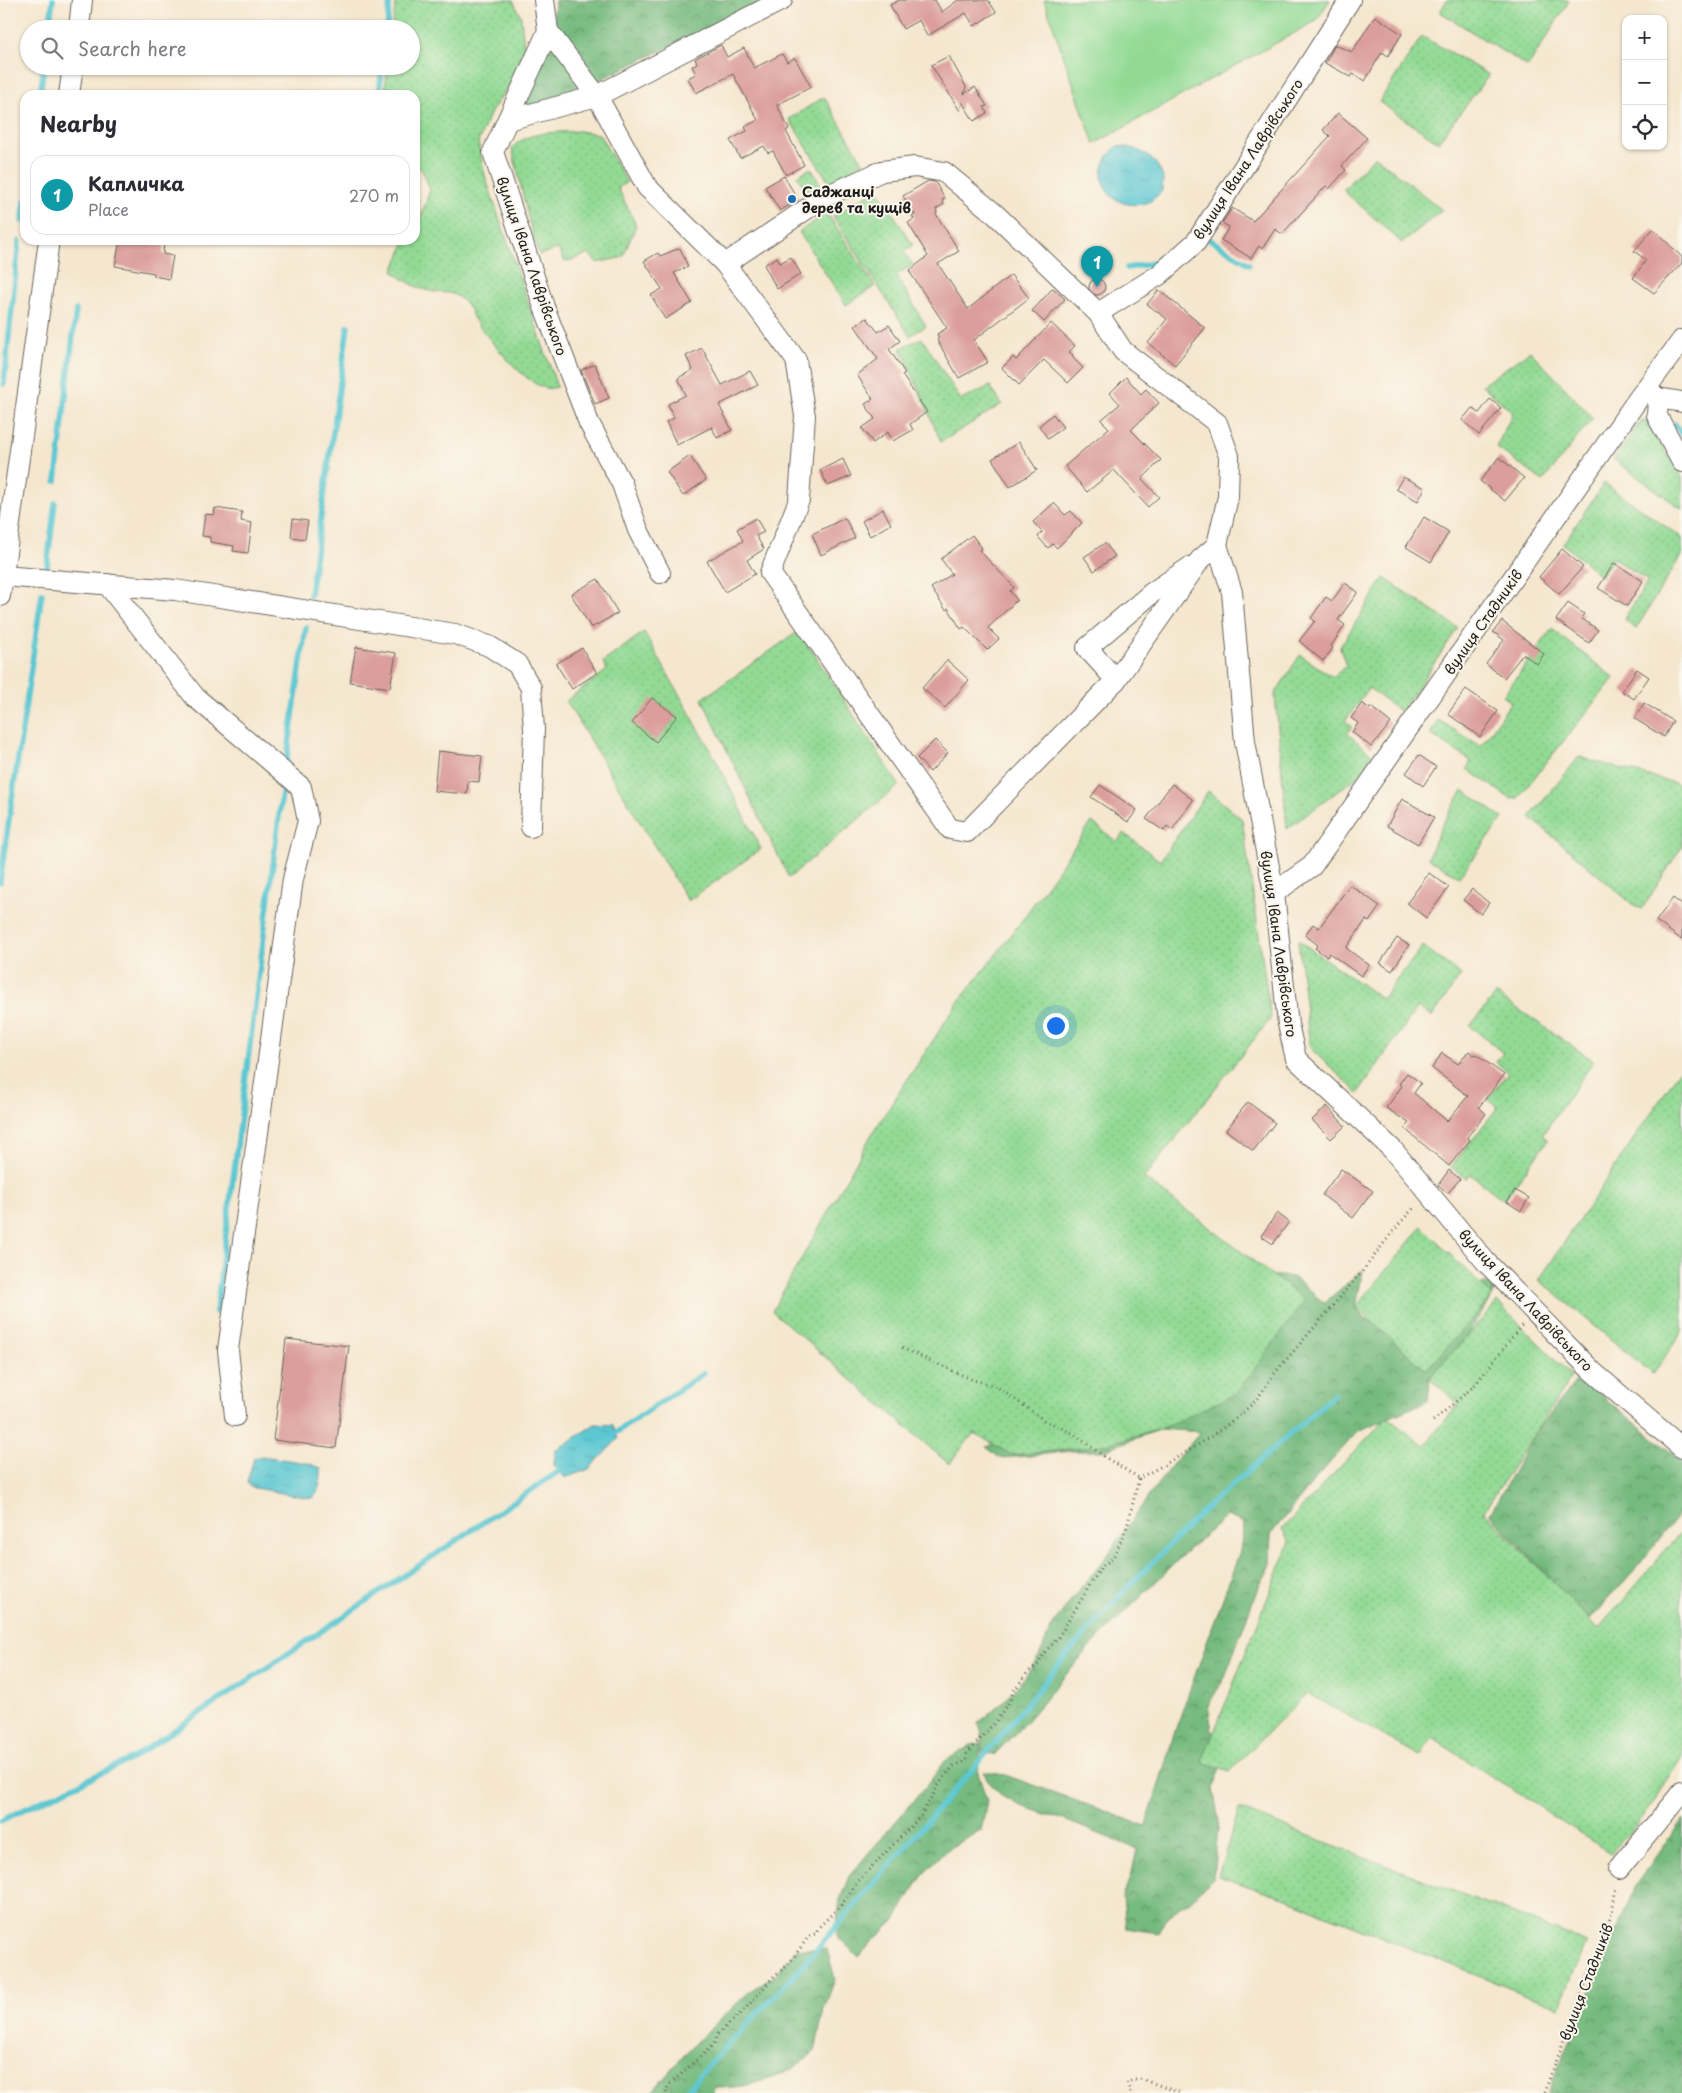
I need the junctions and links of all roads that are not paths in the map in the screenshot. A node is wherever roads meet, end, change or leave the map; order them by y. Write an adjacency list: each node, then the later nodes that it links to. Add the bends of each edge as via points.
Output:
1 (82, 0): 5 (street)
2 (544, 0): 6 (street)
3 (782, 0): 9 (street)
4 (1350, 0): 13 (street, вулиця Івана Лаврівського, via 1196,242 1159,275)
5 (79, 20)
6 (548, 32): 9 (street); 10 (street, вулиця Івана Лаврівського)
7 (72, 75): 8 (street)
8 (70, 90)
9 (597, 96): 10 (street); 12 (street, via 647,187)
10 (508, 120): 20 (street, вулиця Івана Лаврівського, via 493,152 544,307 589,423 622,484 638,530)
11 (48, 245): 21 (street)
12 (725, 264): 13 (street, via 826,196 882,171 915,167 944,172 995,214); 24 (street, via 796,360 805,416 799,500 770,573 950,829 967,832)
13 (1098, 314): 18 (street, via 1122,351 1217,423 1229,456 1228,497)
14 (1682, 340): 15 (street, вулиця Стадників)
15 (1652, 393): 16 (street); 17 (street, via 1657,416); 26 (street, вулиця Стадників, via 1312,866)
16 (1682, 402)
17 (1682, 462)
18 (1217, 545): 19 (street); 26 (street, вулиця Івана Лаврівського, via 1232,592 1245,742)
19 (1200, 560): 24 (street); 24 (street, via 1153,592 1087,648)
20 (660, 573)
21 (3, 576): 22 (street); 23 (street)
22 (107, 584): 25 (street, via 175,590 455,634 489,646 517,664 532,688); 27 (street, via 195,697 300,787 308,821 293,879 228,1350)
23 (0, 596)
24 (1116, 680)
25 (531, 827)
26 (1274, 893): 28 (street, вулиця Івана Лаврівського, via 1288,1024 1296,1059 1392,1149 1486,1262 1592,1371)
27 (235, 1416)
28 (1682, 1448)
29 (1682, 1792): 30 (street)
30 (1619, 1869)

